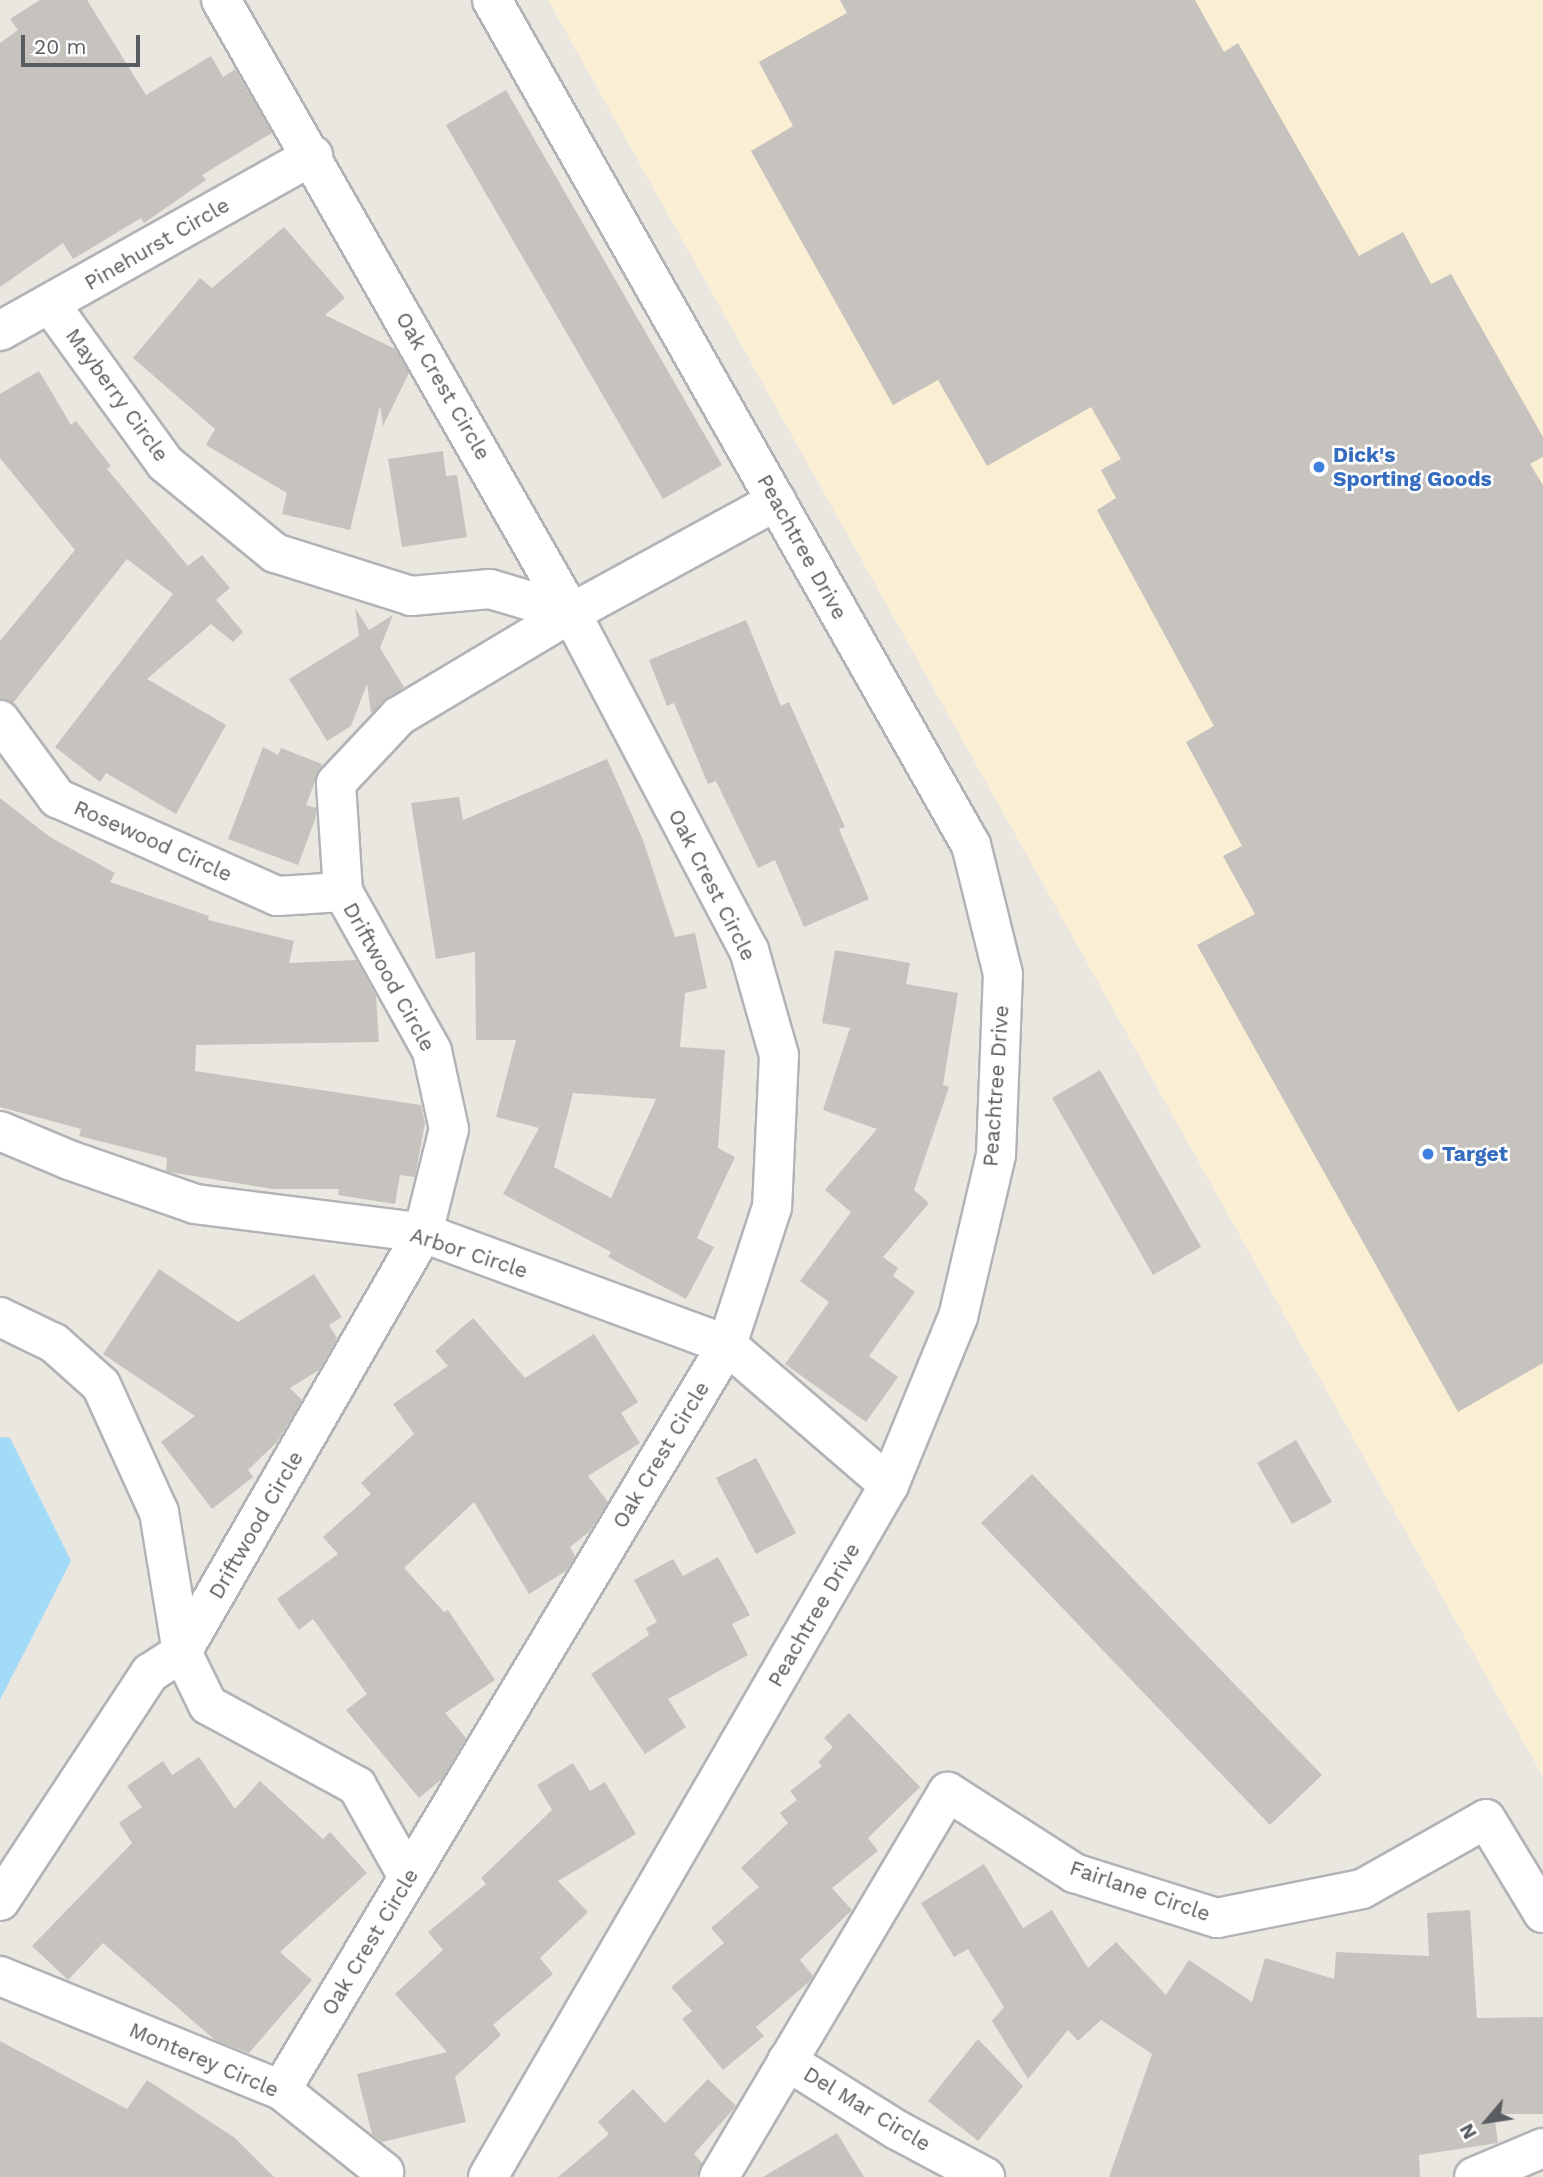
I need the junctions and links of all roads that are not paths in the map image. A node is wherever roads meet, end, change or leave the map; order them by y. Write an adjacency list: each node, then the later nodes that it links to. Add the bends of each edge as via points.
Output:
1 (221, 0): 3 (street, Oak Crest Circle)
2 (492, 0): 6 (street, Peachtree Drive)
3 (313, 155): 4 (street, Pinehurst Circle); 7 (street, Oak Crest Circle)
4 (50, 304): 5 (street, Pinehurst Circle); 7 (street, Mayberry Circle, via 165,463 275,553 411,596 490,589)
5 (0, 331)
6 (776, 502): 7 (street, Driftwood Circle); 14 (street, Peachtree Drive, via 971,845 1003,974 996,1155 958,1317)
7 (571, 613): 9 (street, Driftwood Circle, via 399,716 336,783); 13 (street, Oak Crest Circle, via 749,950 779,1055 772,1207)
8 (0, 720): 9 (street, Rosewood Circle, via 57,798 277,896)
9 (343, 892): 11 (street, Driftwood Circle, via 432,1051 449,1129)
10 (0, 1131): 11 (street, Arbor Circle, via 195,1203)
11 (423, 1233): 13 (street, Arbor Circle); 15 (street, Driftwood Circle)
12 (0, 1317): 15 (street, via 54,1343 101,1385 159,1512)
13 (727, 1345): 14 (street, Arbor Circle); 16 (street, Oak Crest Circle)
14 (889, 1485): 24 (street, Peachtree Drive)
15 (182, 1652): 16 (street, via 208,1705 357,1786); 17 (street, Driftwood Circle, via 150,1673)
16 (408, 1877): 21 (street, Oak Crest Circle)
17 (0, 1901)
18 (1543, 1913): 20 (street, Fairlane Circle, via 1486,1819 1362,1889 1217,1919 1074,1873 948,1792)
19 (0, 1976): 21 (street, Monterey Circle)
20 (787, 2061): 25 (street, Fairlane Circle); 26 (street, Del Mar Circle, via 897,2130)
21 (281, 2090): 23 (street, Monterey Circle)
22 (1543, 2148): 27 (street)
23 (387, 2175)
24 (488, 2177)
25 (719, 2177)
26 (985, 2177)
27 (1474, 2177)

